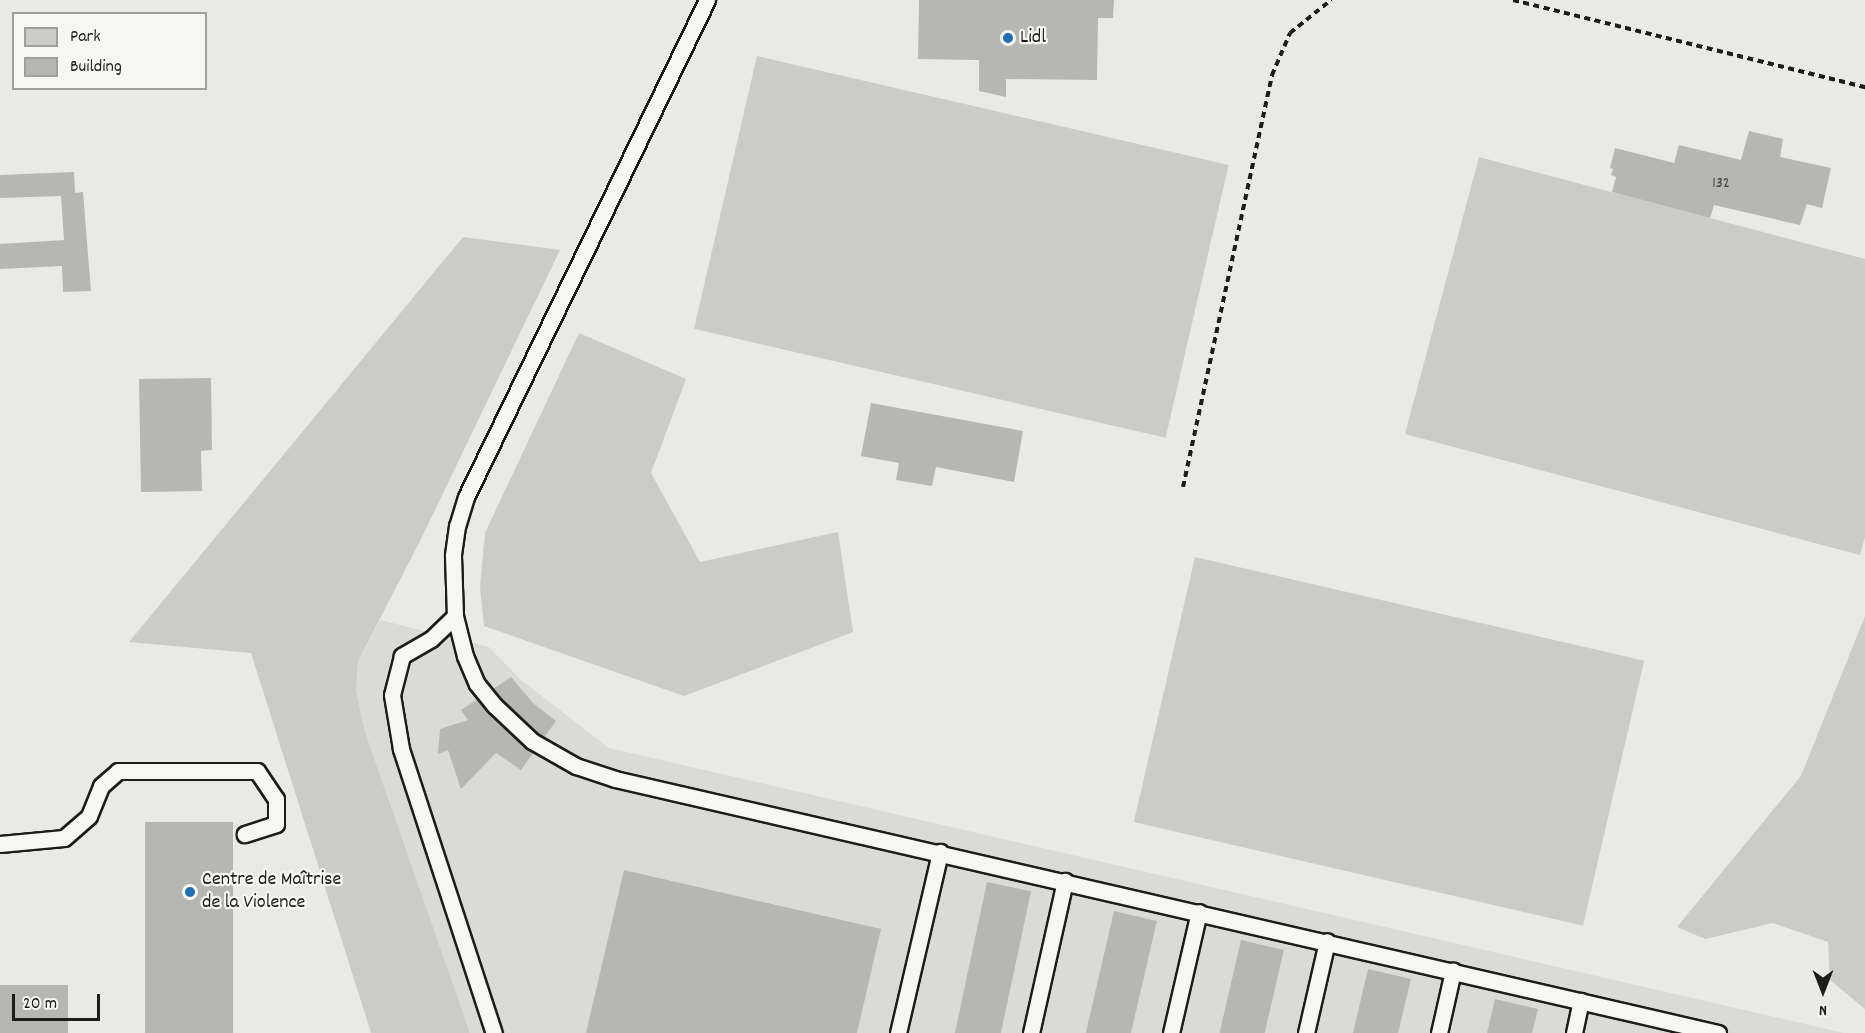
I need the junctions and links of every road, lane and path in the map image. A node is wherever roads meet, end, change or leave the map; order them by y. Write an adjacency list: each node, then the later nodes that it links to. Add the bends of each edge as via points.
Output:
1 (706, 0): 6 (lane, via 466,497 453,556)
2 (1332, 0): 5 (path, via 1290,33 1272,75)
3 (1513, 0): 4 (path)
4 (1865, 87)
5 (1183, 487)
6 (455, 616): 9 (lane, via 477,684 532,741 576,766); 16 (lane, via 431,639 402,656 392,695 401,749)
7 (245, 834): 8 (lane, via 276,824 276,799 257,771 118,771 101,786 89,816 64,838)
8 (0, 844)
9 (940, 852): 10 (lane); 17 (lane)
10 (1065, 881): 11 (lane); 18 (lane)
11 (1199, 912): 12 (lane); 19 (lane)
12 (1327, 941): 13 (lane); 20 (lane)
13 (1453, 971): 14 (lane); 21 (lane)
14 (1581, 1001): 15 (lane); 22 (lane)
15 (1712, 1032)
16 (494, 1033)
17 (898, 1033)
18 (1031, 1033)
19 (1171, 1033)
20 (1306, 1033)
21 (1439, 1033)
22 (1574, 1033)

